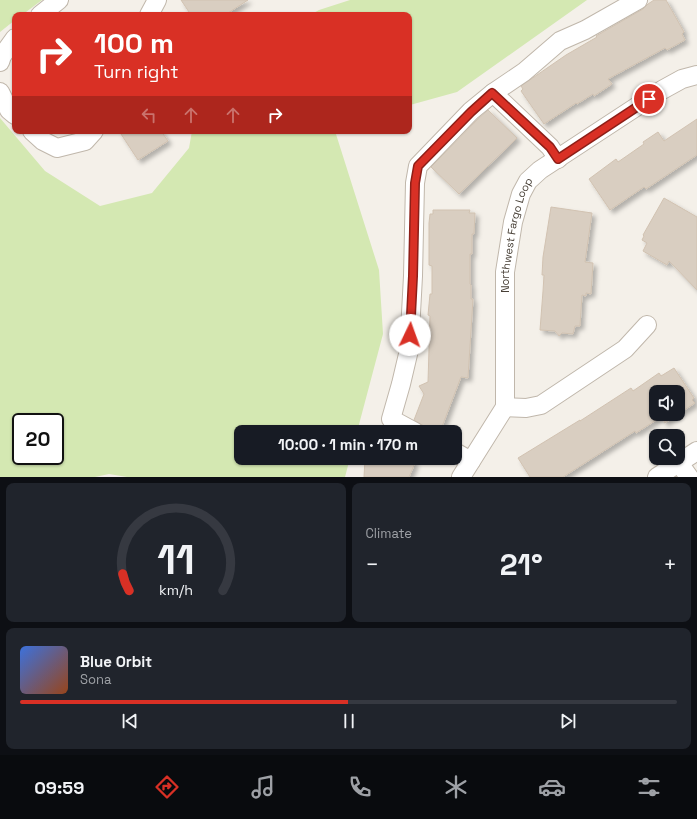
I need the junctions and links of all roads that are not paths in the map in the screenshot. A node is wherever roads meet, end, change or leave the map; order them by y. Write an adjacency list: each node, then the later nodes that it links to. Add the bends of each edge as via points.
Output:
1 (59, 0): 4 (street)
2 (157, 0): 5 (street)
3 (638, 0): 10 (street, via 560,41 524,72)
4 (44, 12)
5 (151, 12)
6 (12, 42): 7 (street)
7 (0, 62)
8 (697, 75): 14 (street, Northwest Fargo Loop, via 682,79 662,90)
9 (0, 92): 11 (street)
10 (492, 93): 14 (street, via 550,147); 17 (street, via 418,166 415,183 410,350 390,419)
11 (12, 112)
12 (35, 134): 13 (street, via 57,148 85,141)
13 (91, 134)
14 (558, 159): 16 (street, Northwest Fargo Loop, via 528,181 521,194 513,222 505,272)
15 (647, 325): 16 (street, via 625,349 541,405 526,408)
16 (505, 406): 20 (street)
17 (402, 425)
18 (697, 451): 21 (street)
19 (462, 456): 20 (street)
20 (471, 461): 22 (street)
21 (684, 470): 23 (street)
22 (461, 477)
23 (657, 477)

